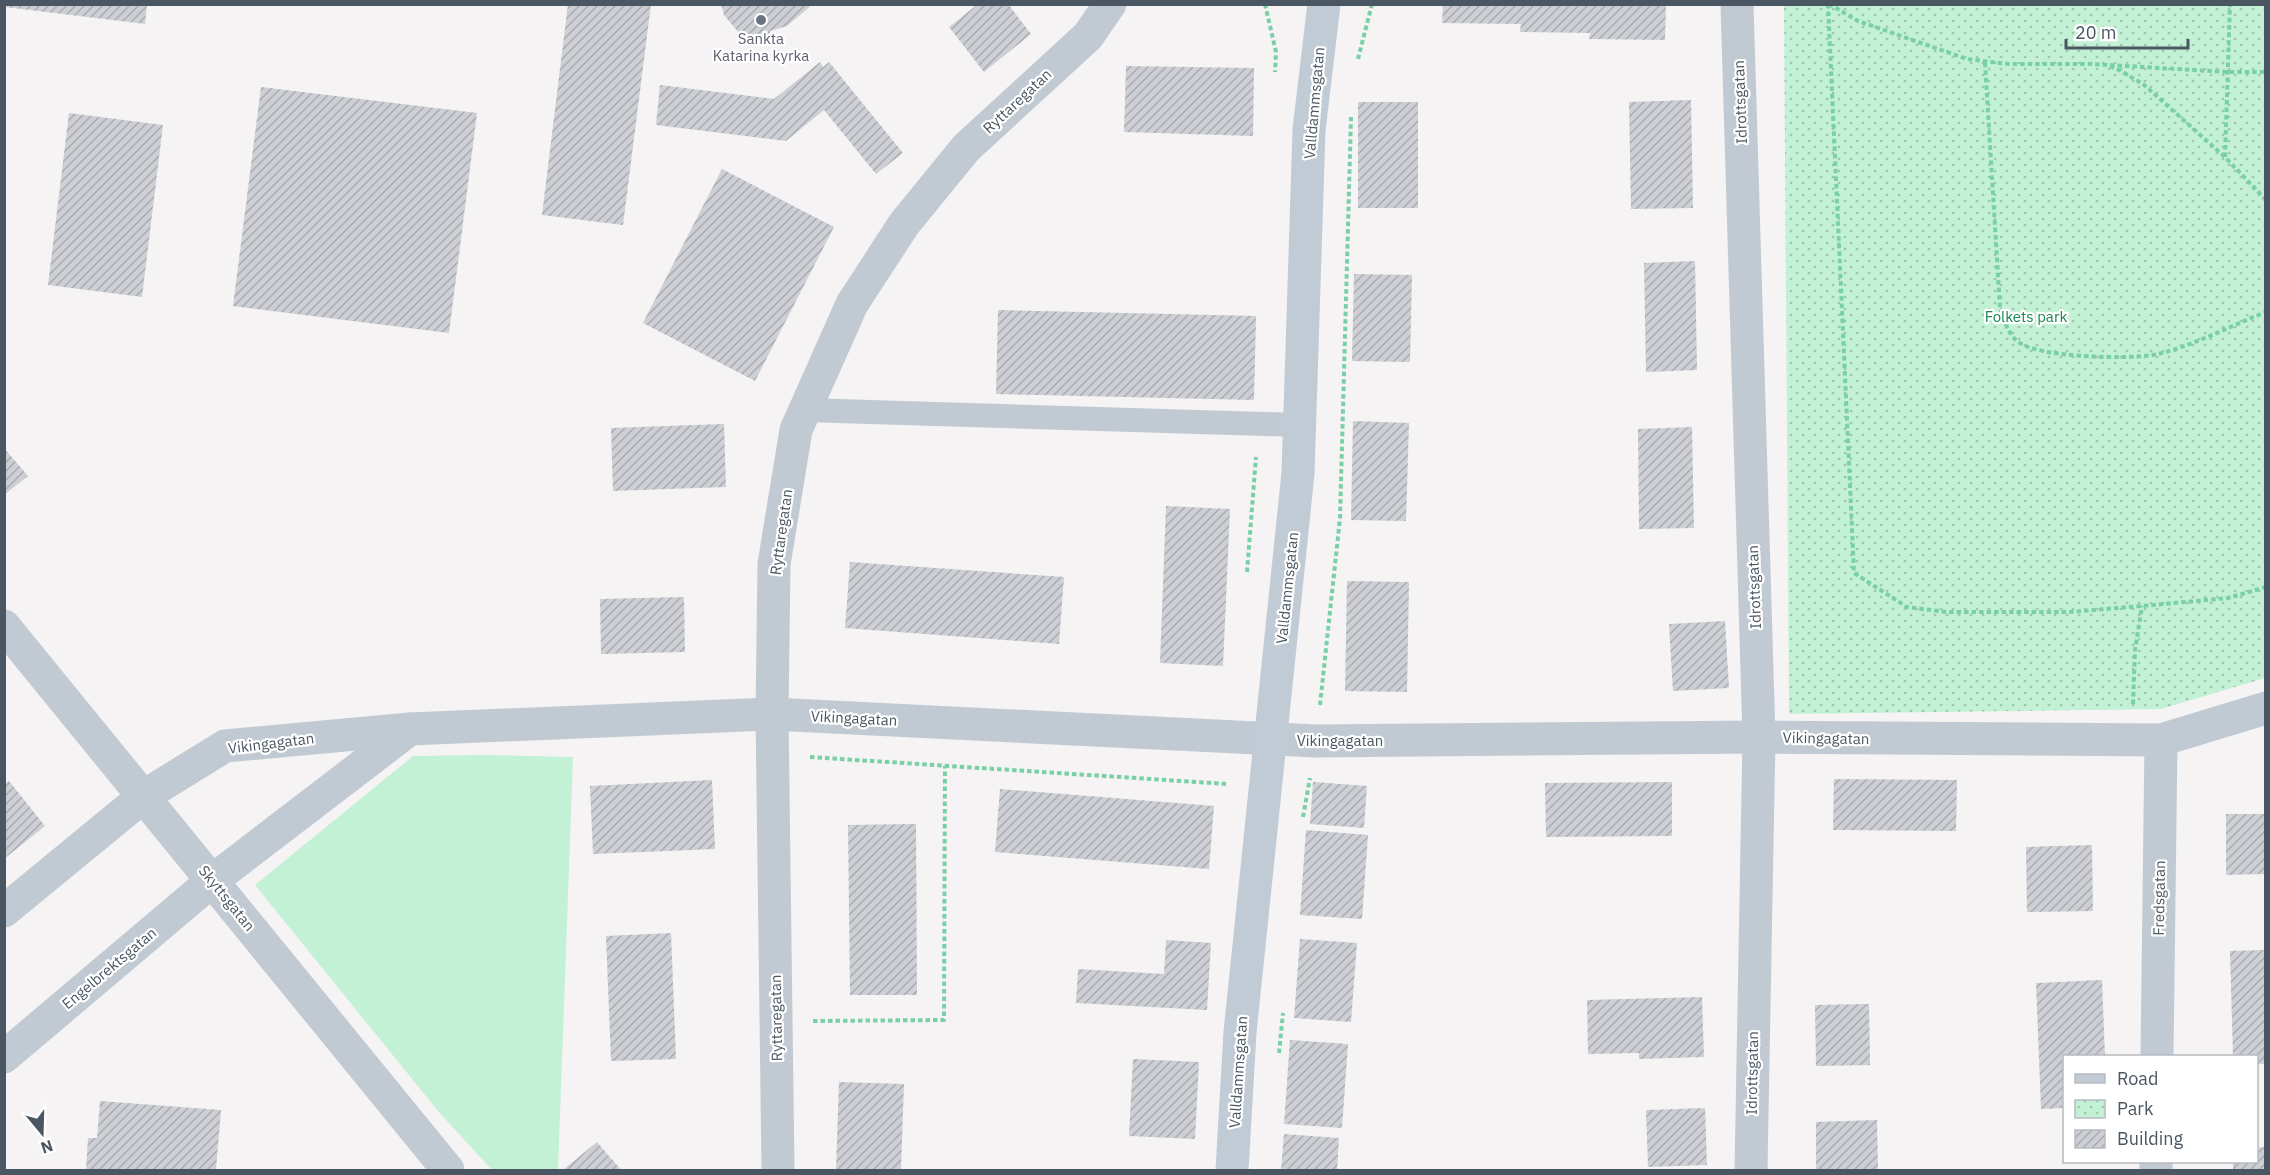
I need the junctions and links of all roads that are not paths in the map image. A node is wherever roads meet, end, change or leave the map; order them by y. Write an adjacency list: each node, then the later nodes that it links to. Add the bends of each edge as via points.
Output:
1 (1110, 4): 4 (street, Ryttaregatan, via 1088,36 966,148 904,224 852,304)
2 (1324, 4): 5 (street, Valldammsgatan, via 1309,130)
3 (1737, 4): 10 (street, Idrottsgatan)
4 (805, 410): 5 (lane); 8 (street, Ryttaregatan, via 796,430 774,564)
5 (1300, 425): 11 (street, Valldammsgatan)
6 (4, 626): 13 (street, Skyttsgatan)
7 (2265, 708): 12 (street, Vikingagatan)
8 (772, 714): 9 (street, Vikingagatan); 11 (street, Vikingagatan); 19 (street, Ryttaregatan)
9 (410, 729): 13 (street, Vikingagatan, via 225,746); 14 (street)
10 (1759, 737): 11 (street, Vikingagatan); 12 (street, Vikingagatan); 21 (street, Idrottsgatan)
11 (1272, 740): 20 (street, Valldammsgatan, via 1240,1032)
12 (2146, 740): 16 (street, Fredsgatan)
13 (144, 796): 14 (street, Skyttsgatan); 15 (street)
14 (213, 880): 17 (street, Engelbrektsgatan); 18 (street, Skyttsgatan)
15 (4, 911)
16 (2157, 1055)
17 (4, 1057)
18 (448, 1170)
19 (778, 1170)
20 (1232, 1170)
21 (1750, 1170)

